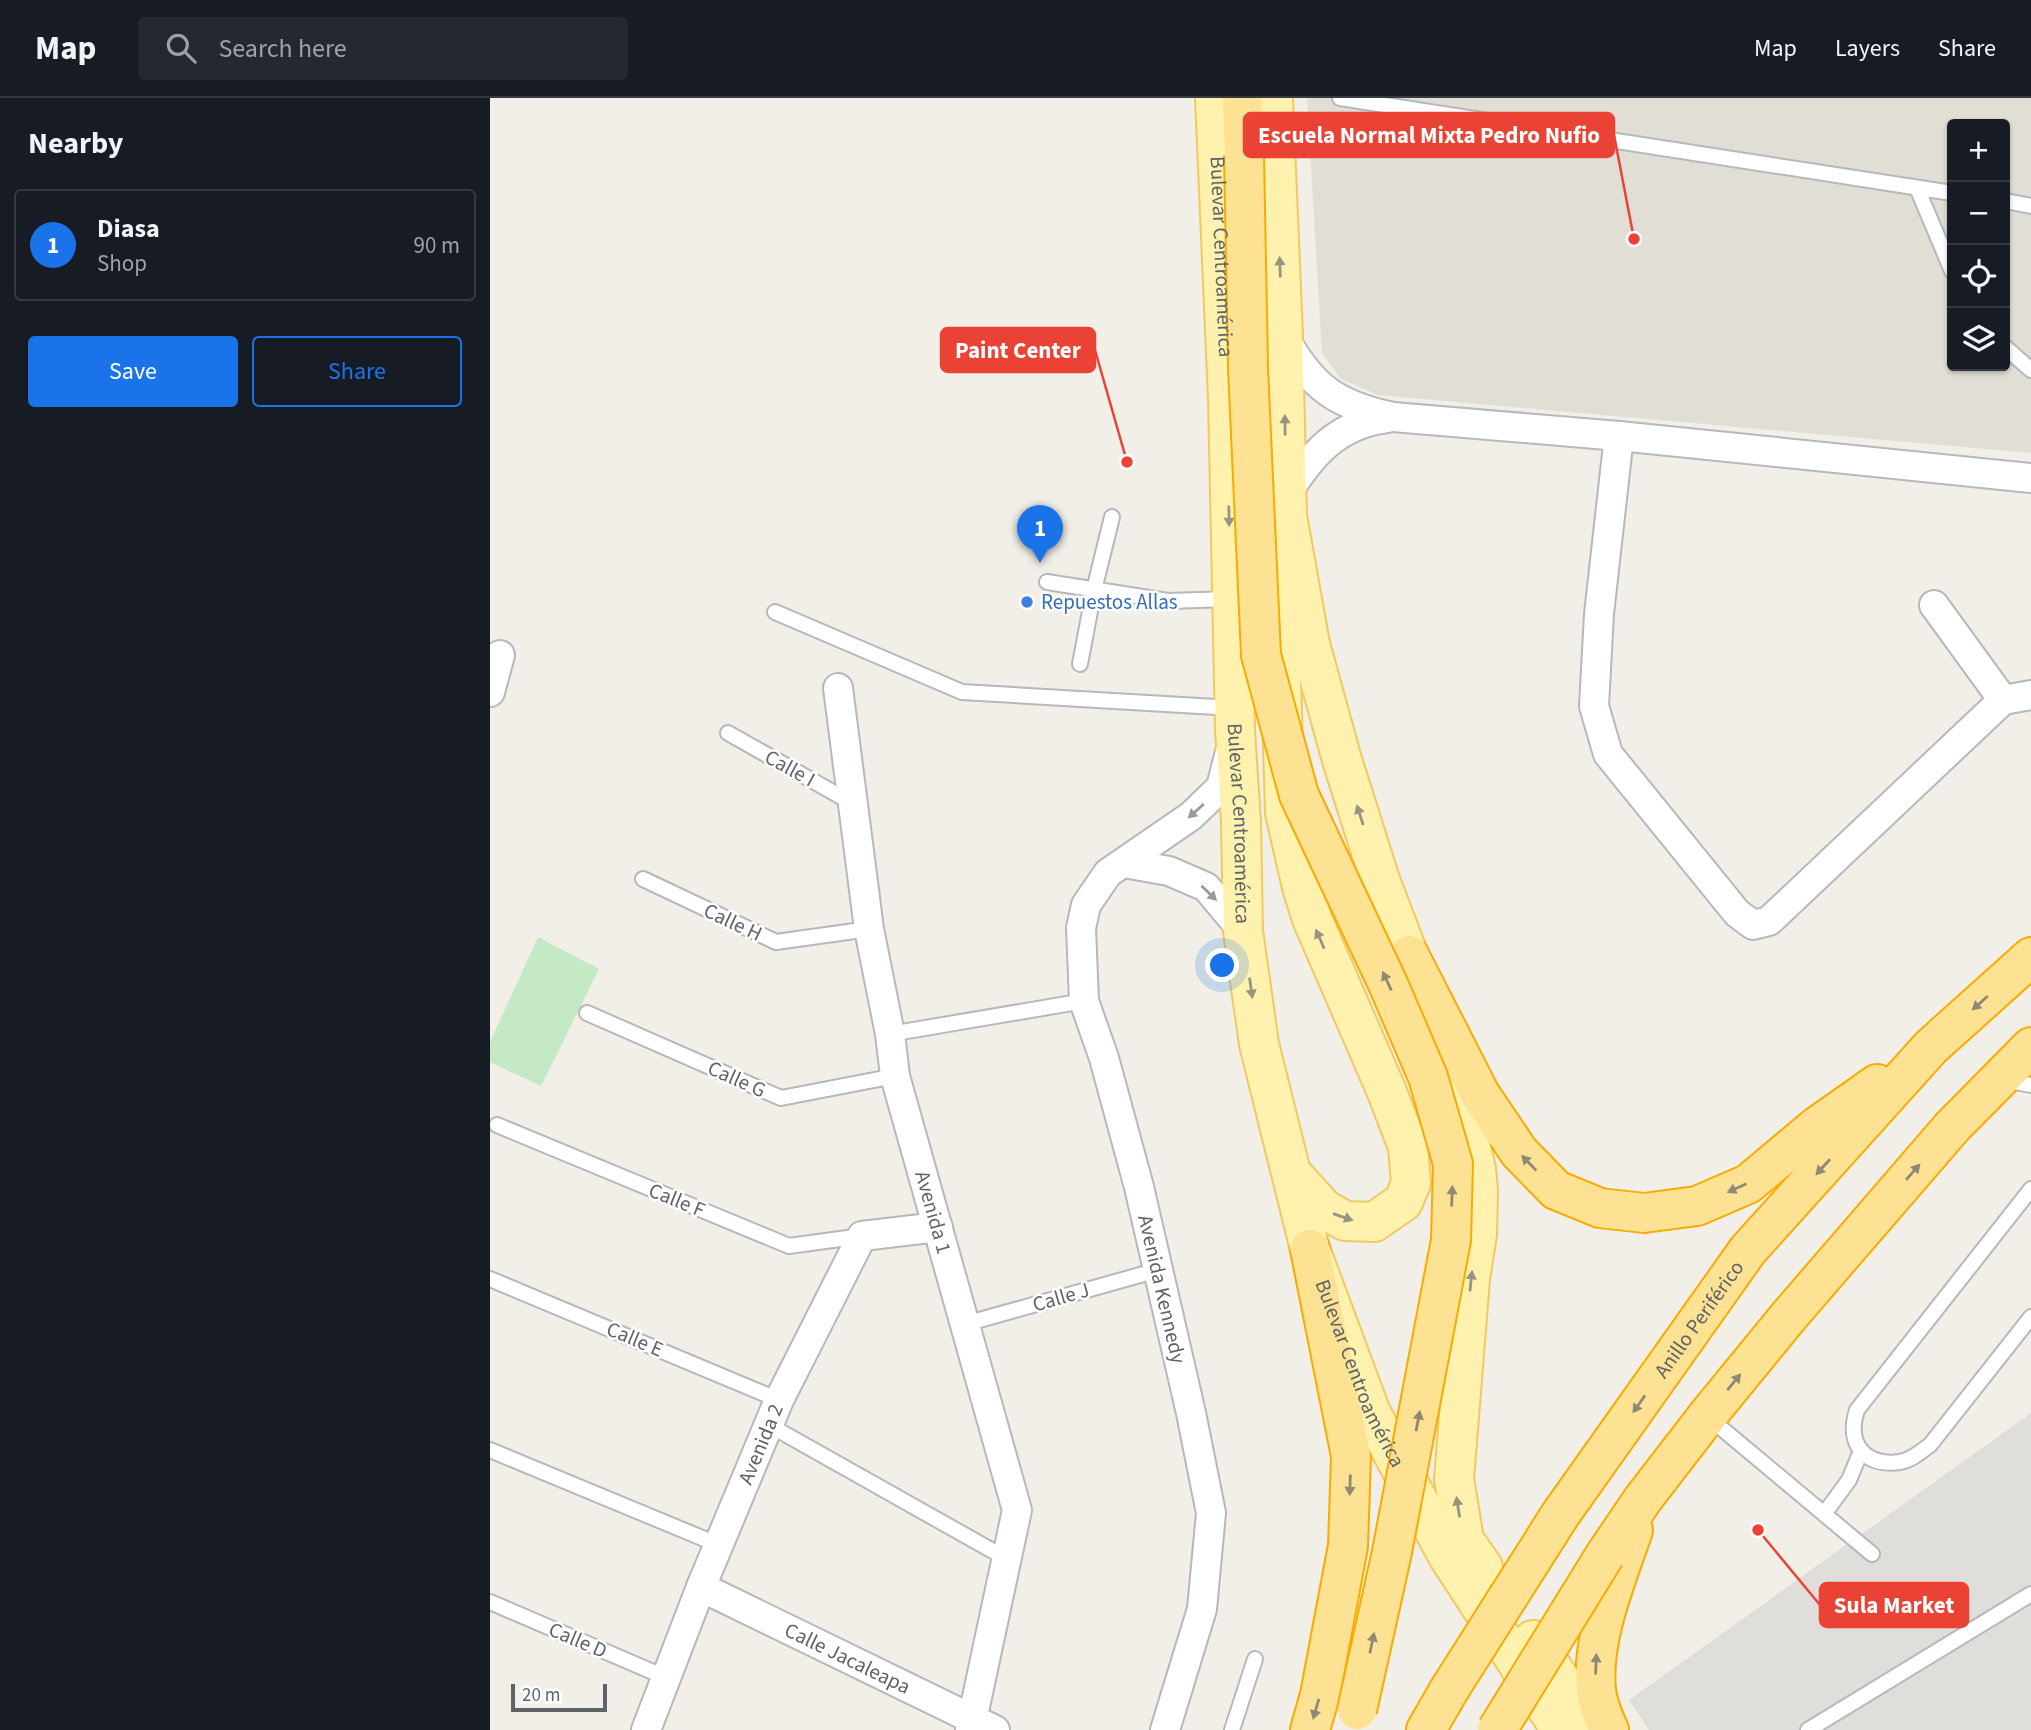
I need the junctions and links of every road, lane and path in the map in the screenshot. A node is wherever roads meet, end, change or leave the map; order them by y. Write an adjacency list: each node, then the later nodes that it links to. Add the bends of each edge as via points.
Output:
1 (1215, 98): 20 (main road, Bulevar Centroamérica, one-way to 20)
2 (1242, 98): 69 (highway, one-way to 2, bridge, via 1451,1240 1453,1164 1423,1066 1298,795 1261,655)
3 (1273, 98): 10 (main road, one-way to 3)
4 (1340, 98): 5 (lane)
5 (1917, 188): 6 (lane); 9 (lane)
6 (1947, 192)
7 (2010, 202): 8 (lane)
8 (2031, 205)
9 (1947, 259)
10 (1283, 335): 13 (street, via 1315,382 1338,399); 16 (main road, one-way to 10)
11 (2010, 351): 12 (lane)
12 (2031, 370)
13 (1393, 417): 14 (street); 16 (street, via 1371,420 1331,439 1300,473)
14 (1619, 436): 15 (street); 28 (street, via 1599,614 1594,706 1608,754 1737,913 1753,925 1769,921)
15 (2031, 478)
16 (1286, 506): 36 (main road, one-way to 16, via 1380,880 1310,644); 46 (main road, one-way to 16, via 1324,1209 1345,1221 1374,1222 1403,1202 1411,1183 1408,1147 1311,919 1285,813 1279,607)
17 (1112, 517): 19 (lane)
18 (1048, 582): 19 (lane)
19 (1094, 590): 20 (lane, via 1168,601); 24 (lane)
20 (1231, 598): 29 (main road, Bulevar Centroamérica)
21 (1934, 605): 28 (street)
22 (775, 612): 29 (lane, via 962,692)
23 (500, 655): 26 (street)
24 (1080, 664)
25 (838, 688): 31 (street, Avenida 1)
26 (490, 692)
27 (2031, 695): 28 (street)
28 (2003, 700)
29 (1235, 720): 32 (street, Avenida Kennedy, one-way to 32, via 1221,787 1191,816); 35 (main road, Bulevar Centroamérica)
30 (728, 733): 31 (lane, Calle I)
31 (853, 804): 34 (street, Avenida 1)
32 (1124, 863): 35 (street, one-way to 35, via 1169,871 1206,887); 38 (street, Avenida Kennedy, via 1108,873 1086,905 1081,928)
33 (643, 879): 34 (lane, Calle H, via 776,942)
34 (869, 929): 40 (street, Avenida 1)
35 (1243, 931): 46 (main road, Bulevar Centroamérica, one-way to 46, via 1259,1044)
36 (1409, 955): 41 (highway, one-way to 36, via 1816,1127 1748,1184 1697,1206 1644,1213 1600,1208 1556,1190 1519,1152 1480,1094); 78 (main road, one-way to 36, via 1464,1540 1454,1479 1478,1190 1461,1103)
37 (2031, 957): 41 (highway, Anillo Periférico, one-way to 41)
38 (1084, 1001): 40 (lane); 51 (street, Avenida Kennedy, via 1108,1071)
39 (587, 1013): 43 (lane, Calle G, via 781,1098)
40 (890, 1034): 43 (street, Avenida 1)
41 (1931, 1047): 75 (highway, Anillo Periférico, one-way to 75, bridge, via 1748,1250 1560,1515)
42 (2031, 1047): 44 (highway)
43 (895, 1076): 48 (street, Avenida 1)
44 (2015, 1082): 56 (highway, one-way to 44, via 1943,1137)
45 (497, 1125): 49 (lane, Calle F, via 789,1246)
46 (1292, 1174): 50 (main road, Bulevar Centroamérica)
47 (2031, 1189): 58 (lane, via 1857,1410 1852,1424)
48 (938, 1227): 49 (street); 54 (street, Avenida 1)
49 (862, 1236): 55 (street, Avenida 2)
50 (1310, 1249): 74 (highway, one-way to 74, via 1351,1455 1348,1546); 77 (main road, Bulevar Centroamérica, via 1371,1413 1448,1556)
51 (1158, 1270): 54 (lane, Calle J); 72 (street, Avenida Kennedy, via 1211,1513 1202,1609)
52 (490, 1279): 55 (lane, Calle E)
53 (2031, 1317): 58 (lane, via 1930,1446 1900,1462 1872,1460)
54 (965, 1324): 63 (street, Avenida 1, via 1017,1510)
55 (774, 1413): 61 (street, Avenida 2); 63 (lane, Calle E)
56 (1707, 1416): 59 (highway); 60 (lane)
57 (490, 1450): 61 (lane)
58 (1861, 1451): 60 (lane, via 1849,1480)
59 (1643, 1499): 76 (highway, bridge); 79 (highway, one-way to 59, via 1600,1711 1595,1659)
60 (1824, 1514): 62 (lane)
61 (719, 1545): 64 (street, Avenida 2)
62 (1872, 1554)
63 (1007, 1559): 70 (street, Avenida 1)
64 (701, 1587): 68 (street, Avenida 2); 70 (street, Calle Jacaleapa)
65 (2031, 1594): 80 (lane)
66 (490, 1602): 68 (lane, Calle D)
67 (1255, 1659): 73 (lane)
68 (667, 1678): 71 (street, Avenida 2)
69 (1357, 1710)
70 (980, 1726)
71 (646, 1730)
72 (1165, 1730)
73 (1232, 1730)
74 (1310, 1730)
75 (1426, 1730)
76 (1497, 1730)
77 (1561, 1730)
78 (1595, 1730)
79 (1609, 1730)
80 (1808, 1730)

